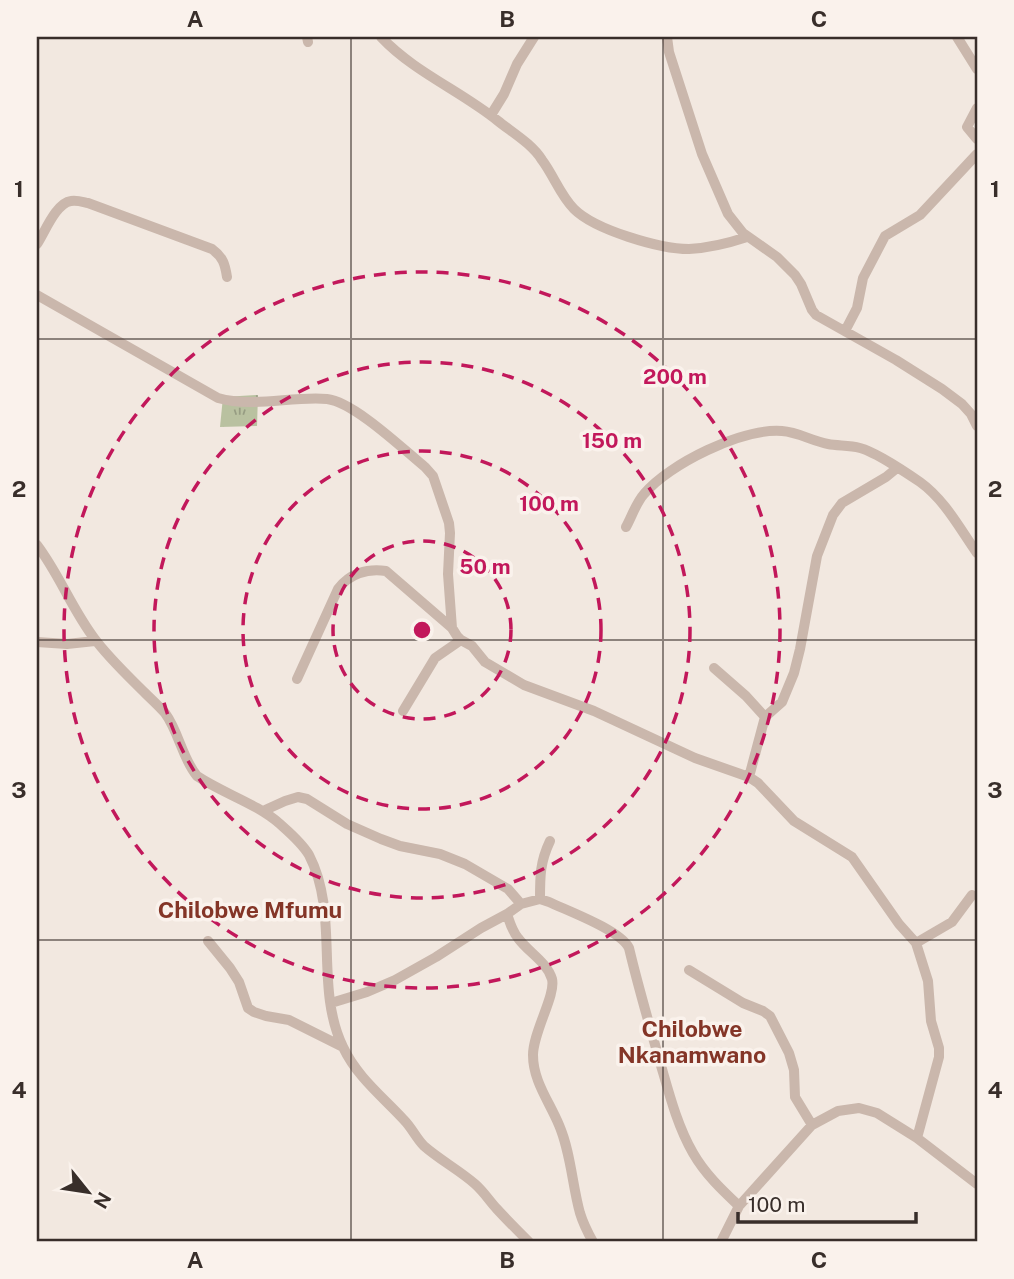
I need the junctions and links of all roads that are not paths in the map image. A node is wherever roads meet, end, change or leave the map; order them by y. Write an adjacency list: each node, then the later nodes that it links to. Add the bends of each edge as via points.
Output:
1 (381, 37): 7 (street, via 402,58)
2 (534, 37): 7 (street)
3 (667, 37): 10 (street, via 715,185 733,221)
4 (957, 37): 5 (street)
5 (977, 69)
6 (977, 108): 8 (street, via 967,129)
7 (491, 116): 10 (street, via 538,154 573,208 594,221 671,248 706,247)
8 (977, 139)
9 (977, 154): 14 (street, via 920,215 884,236)
10 (747, 237): 14 (street, via 795,275 816,315)
11 (37, 244): 12 (street, via 61,205 88,203 212,249 222,256)
12 (227, 277)
13 (37, 295): 20 (street, via 218,398 238,402 327,399 366,418 433,476 449,523)
14 (845, 331): 15 (street, via 942,389 962,404)
15 (977, 425)
16 (897, 468): 17 (street, via 861,448 826,444 780,430 760,432 700,453 664,476 639,500); 19 (street, via 934,495); 27 (street, via 842,503 833,514 817,556 794,673 782,702)
17 (626, 527)
18 (37, 545): 22 (street)
19 (977, 553)
20 (452, 628): 21 (street); 25 (street, via 386,571 361,572 338,589)
21 (461, 640): 26 (street, via 435,658); 28 (street, via 485,662 524,685)
22 (95, 641): 23 (street); 29 (street, via 165,713 197,776)
23 (37, 642)
24 (714, 668): 27 (street)
25 (298, 679)
26 (403, 711)
27 (765, 717): 28 (street)
28 (749, 777): 36 (street, via 794,821 852,857)
29 (263, 811): 33 (street, via 298,797 307,799 381,839 465,864 508,889); 38 (street, via 301,844 320,883)
30 (550, 841): 32 (street, via 540,868)
31 (972, 895): 36 (street, via 953,922)
32 (540, 899): 33 (street); 43 (street, via 626,942 680,1125 716,1185)
33 (521, 904): 34 (street)
34 (507, 914): 38 (street, via 395,980); 45 (street, via 515,934 552,976 553,987 534,1039 534,1068 560,1126 580,1213)
35 (208, 941): 39 (street, via 239,982 248,1008 289,1020)
36 (916, 943): 41 (street, via 940,1048)
37 (689, 970): 40 (street, via 770,1016 789,1053 795,1097)
38 (331, 1003): 39 (street)
39 (343, 1047): 44 (street, via 357,1070 419,1141 475,1184)
40 (812, 1125): 41 (street, via 838,1111 859,1108); 43 (street)
41 (917, 1138): 42 (street)
42 (977, 1184)
43 (739, 1206): 46 (street)
44 (529, 1242)
45 (593, 1242)
46 (721, 1242)

